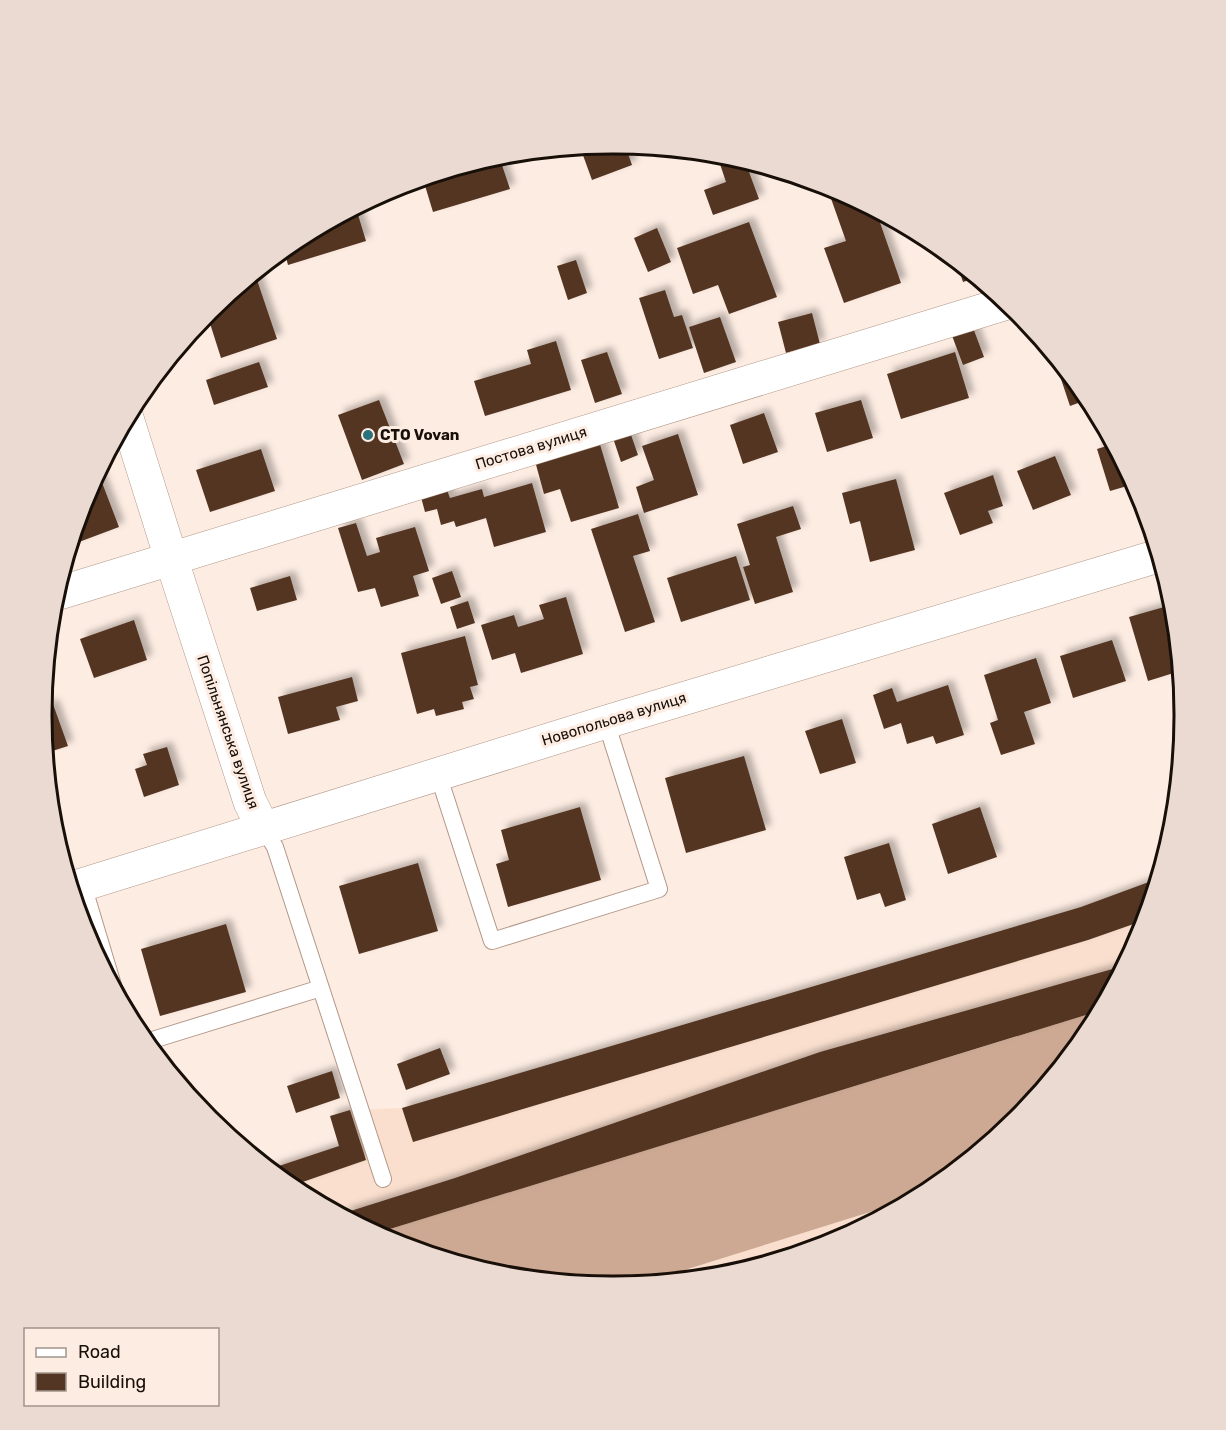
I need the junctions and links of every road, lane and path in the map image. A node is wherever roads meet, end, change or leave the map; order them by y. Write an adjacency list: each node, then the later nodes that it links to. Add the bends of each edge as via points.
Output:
1 (996, 306): 3 (street, Постова вулиця)
2 (131, 430): 3 (street, Попільнянська вулиця)
3 (171, 558): 5 (street, Постова вулиця); 8 (street, Попільнянська вулиця, via 250,802)
4 (1151, 558): 6 (street, Новопольова вулиця)
5 (67, 591)
6 (606, 722): 7 (street, Новопольова вулиця); 7 (lane, via 659,889 492,941)
7 (438, 774): 8 (street, Новопольова вулиця)
8 (263, 828): 9 (street, Новопольова вулиця); 10 (lane, Попільнянська вулиця, via 275,847)
9 (79, 886)
10 (321, 988): 11 (lane); 12 (lane, Попільнянська вулиця)
11 (156, 1039)
12 (383, 1179)

